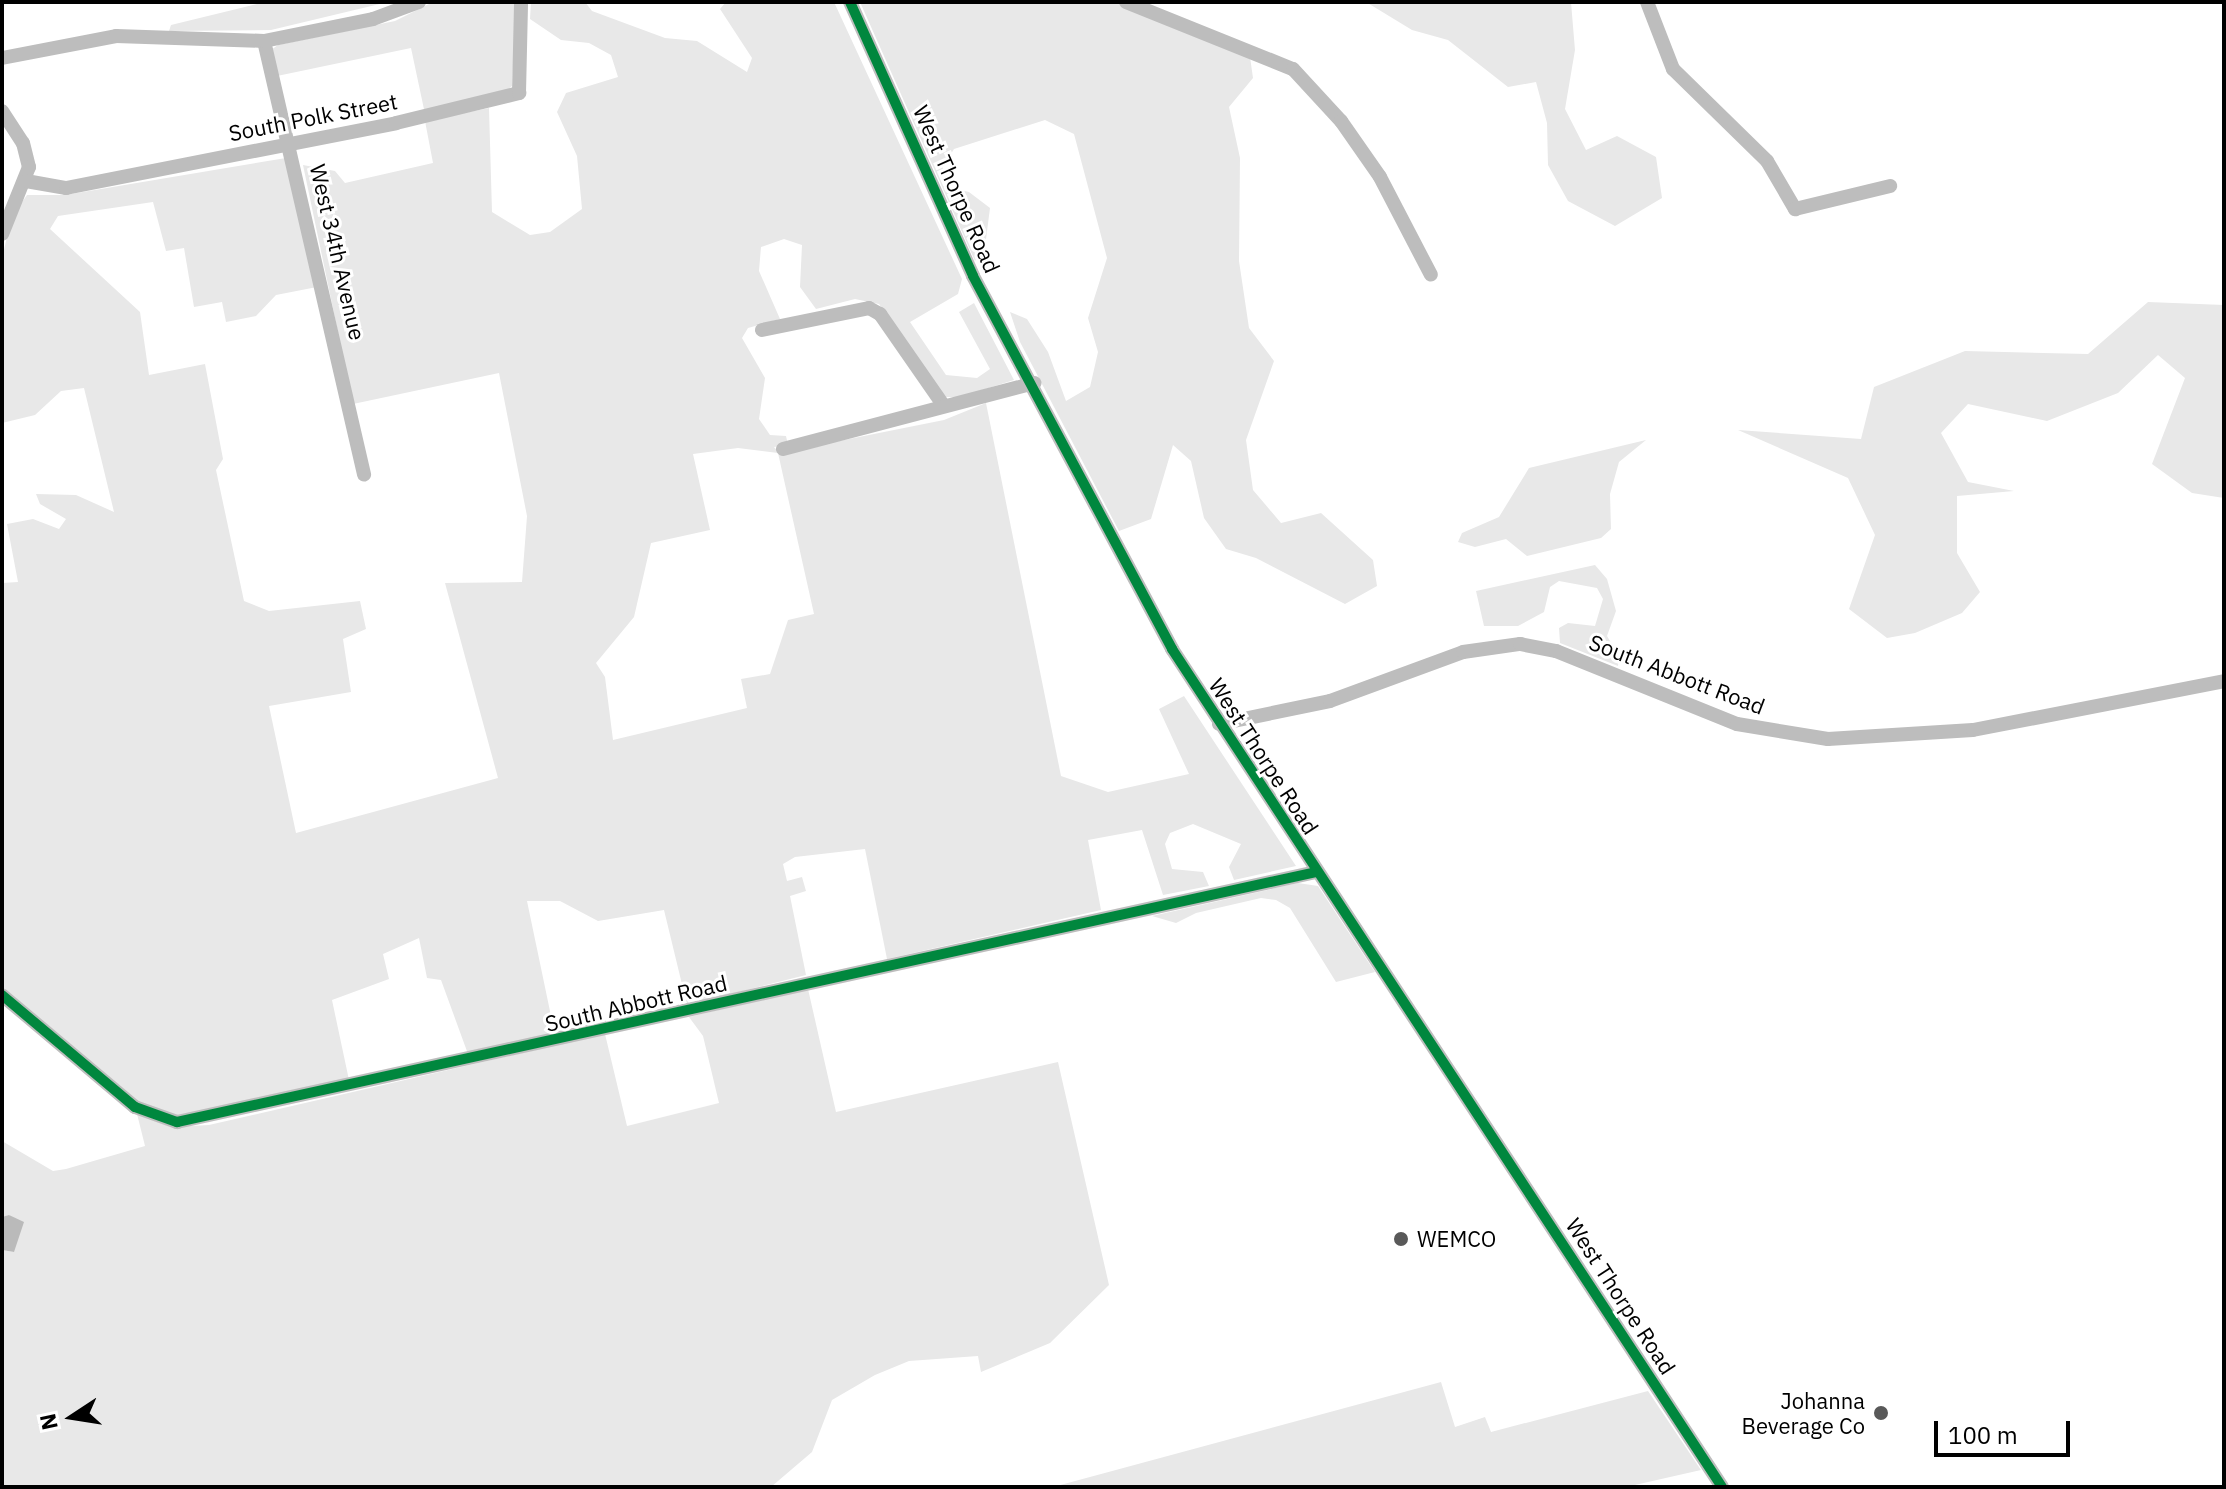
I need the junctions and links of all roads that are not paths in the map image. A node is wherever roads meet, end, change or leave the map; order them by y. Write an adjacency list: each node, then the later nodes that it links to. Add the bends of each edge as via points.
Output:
1 (419, 2): 6 (street, via 373,19)
2 (521, 2): 9 (street, South Polk Street, via 519,93)
3 (850, 2): 15 (street, West Thorpe Road, via 942,214)
4 (1126, 2): 13 (street, via 1293,69 1341,121 1380,177)
5 (1647, 2): 11 (street, via 1673,69 1767,161 1795,209)
6 (264, 41): 7 (street, via 116,36); 9 (street, West 34th Avenue)
7 (2, 58)
8 (2, 111): 10 (street, via 27,154)
9 (291, 144): 10 (street, South Polk Street, via 66,188); 18 (street, West 34th Avenue)
10 (26, 181): 12 (street)
11 (1890, 186)
12 (2, 234)
13 (1431, 275)
14 (762, 330): 16 (street, via 869,308 880,314)
15 (1034, 383): 16 (street); 20 (street, West Thorpe Road, via 1132,579)
16 (944, 406): 17 (street)
17 (783, 449)
18 (364, 475)
19 (2224, 681): 20 (street, South Abbott Road, via 1973,730 1828,739 1737,724 1556,651 1520,644 1463,652 1330,701)
20 (1219, 724): 21 (street, West Thorpe Road)
21 (1316, 872): 22 (street, South Abbott Road, via 177,1122 135,1107); 23 (street, West Thorpe Road)
22 (2, 995)
23 (1722, 1487)

